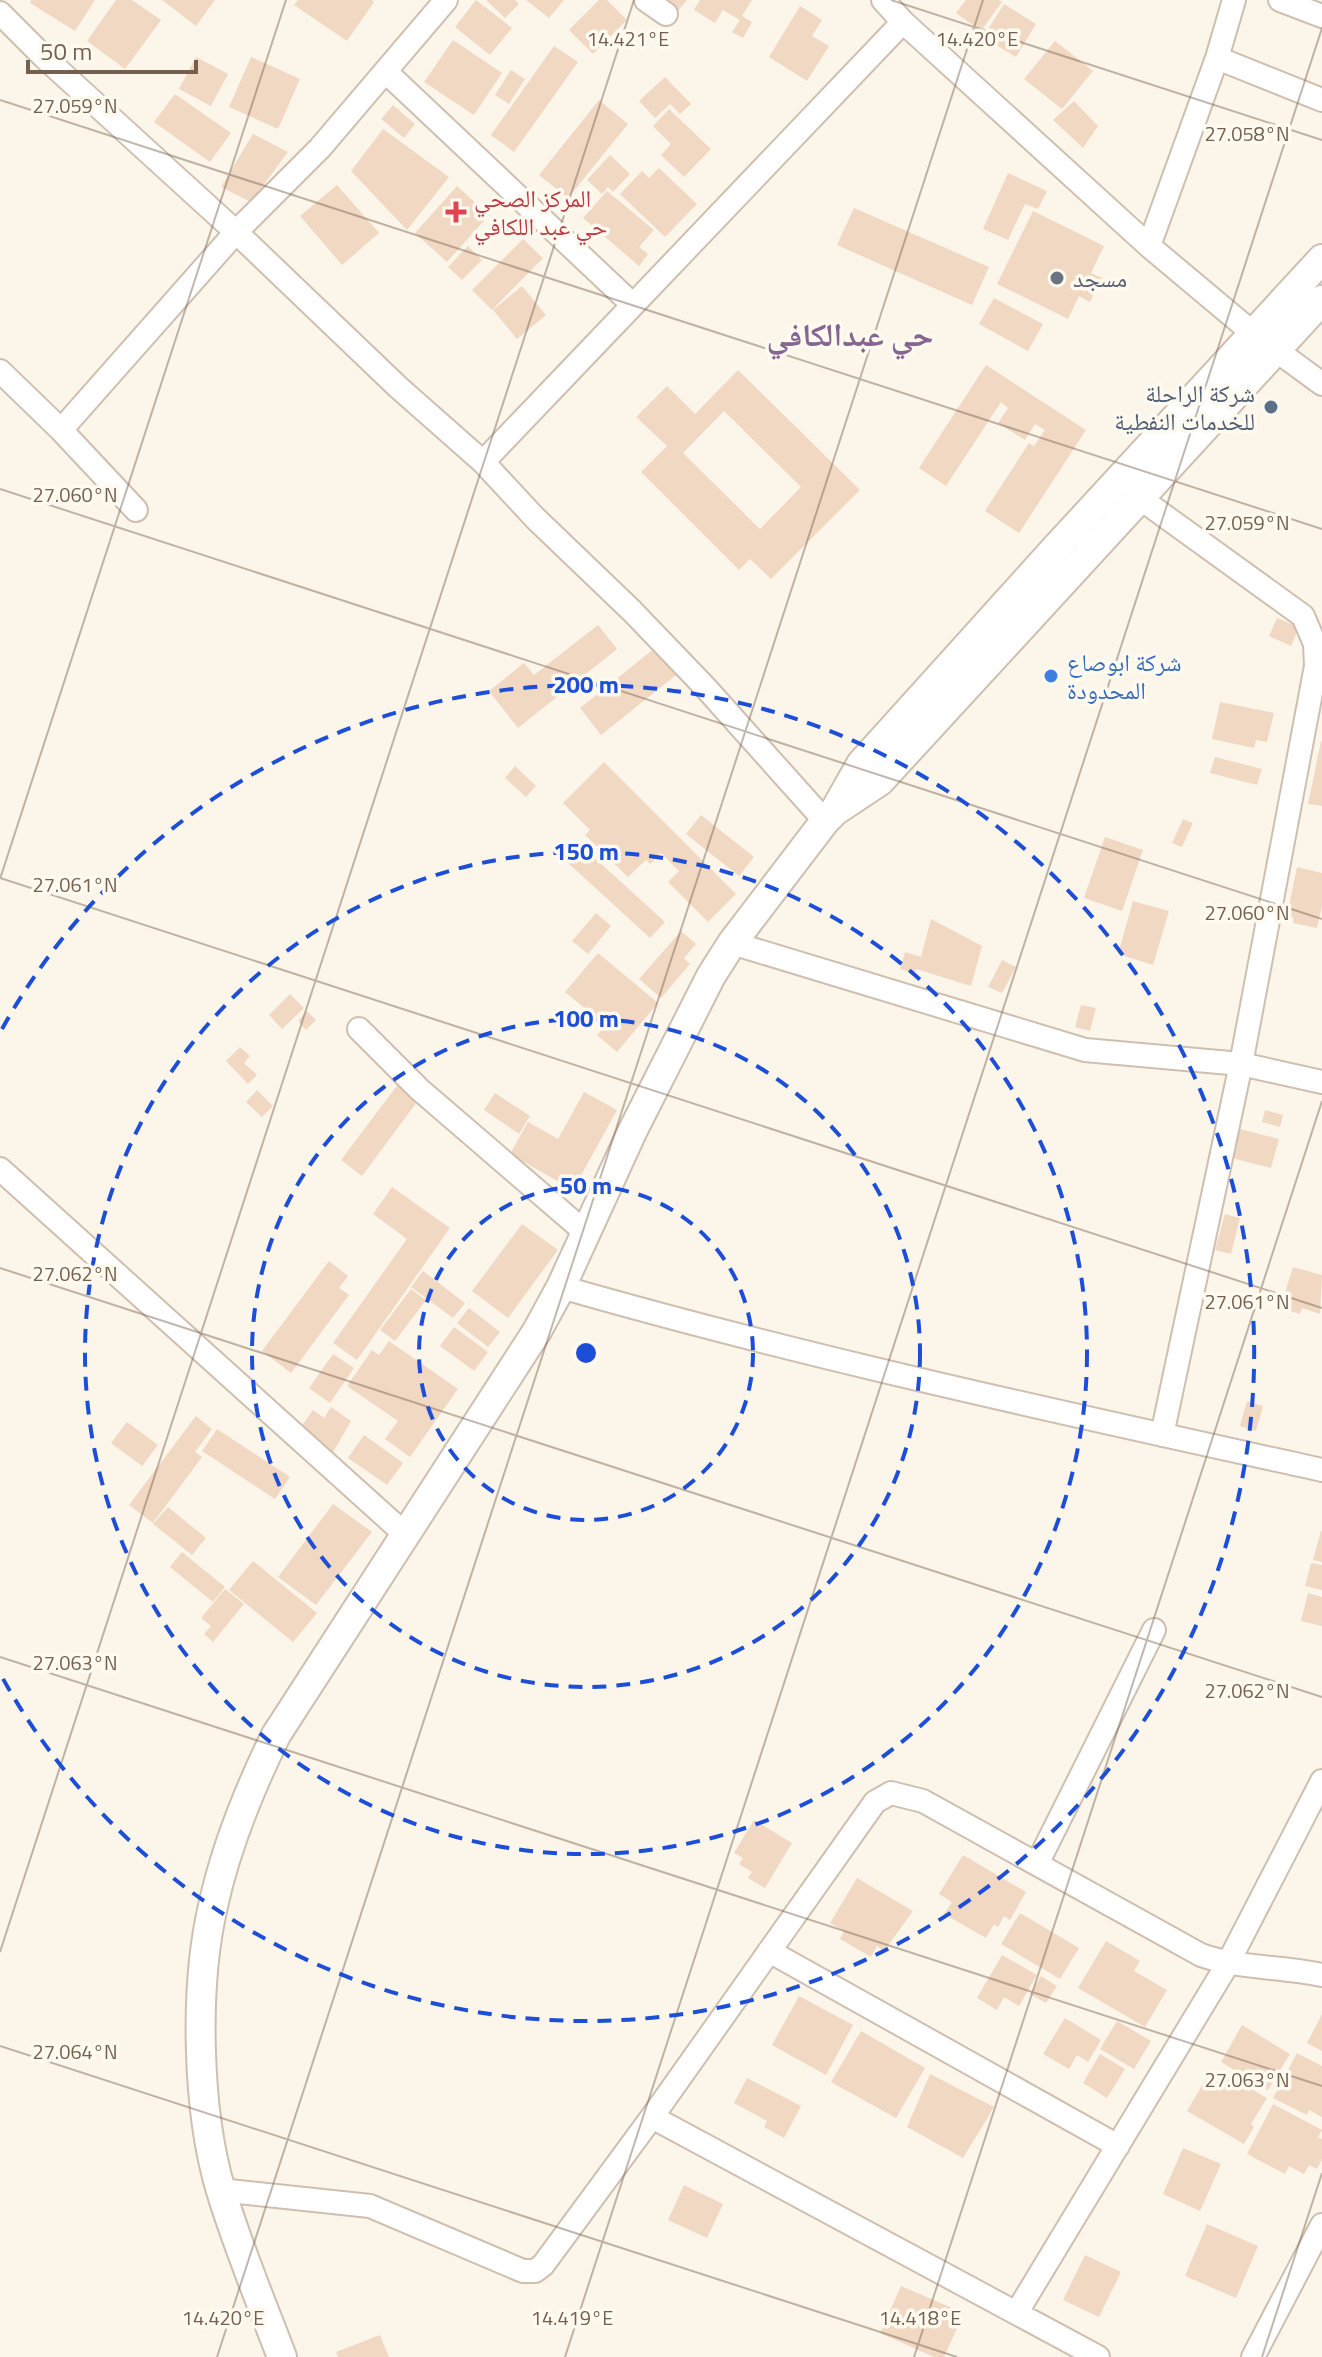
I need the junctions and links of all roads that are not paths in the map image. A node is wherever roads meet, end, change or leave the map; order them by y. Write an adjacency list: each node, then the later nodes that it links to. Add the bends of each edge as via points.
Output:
1 (446, 0): 11 (street)
2 (646, 0): 7 (street)
3 (883, 0): 9 (street)
4 (1234, 0): 10 (street)
5 (1280, 0): 8 (street)
6 (0, 13): 13 (street)
7 (666, 14)
8 (1322, 16)
9 (903, 22): 14 (street); 17 (street)
10 (1217, 58): 12 (street); 14 (street)
11 (386, 72): 13 (street); 17 (street)
12 (1322, 100)
13 (236, 232): 21 (street); 22 (street)
14 (1149, 246): 18 (street)
15 (1322, 259): 18 (street)
16 (1322, 300): 18 (street)
17 (633, 305): 22 (street)
18 (1264, 342): 20 (street); 23 (street); 25 (street, via 1054,550 861,764)
19 (0, 371): 21 (street)
20 (1322, 384)
21 (61, 430): 24 (street)
22 (483, 462): 25 (street)
23 (1141, 499): 25 (street, via 880,781); 28 (street, via 1303,616 1315,644 1316,666)
24 (136, 510)
25 (830, 816): 26 (street)
26 (732, 943): 28 (street, via 1085,1050); 31 (street)
27 (359, 1029): 31 (street, via 419,1089)
28 (1241, 1064): 29 (street); 33 (street)
29 (1322, 1082)
30 (0, 1169): 35 (street)
31 (585, 1232): 32 (street)
32 (561, 1287): 33 (street, via 919,1380); 35 (street)
33 (1162, 1435): 34 (street)
34 (1322, 1470)
35 (406, 1535): 44 (street, via 276,1735 248,1792 213,1906 205,1952 202,2059 204,2108)
36 (1154, 1630): 38 (street)
37 (1322, 1781): 40 (street)
38 (1037, 1864): 39 (street, via 923,1801 891,1793 875,1802); 40 (street)
39 (769, 1951): 42 (street); 43 (street)
40 (1227, 1965): 41 (street); 43 (street)
41 (1322, 1975)
42 (652, 2117): 44 (street, via 535,2271 489,2259 370,2206); 46 (street)
43 (1118, 2146): 46 (street)
44 (220, 2190): 47 (street)
45 (1322, 2225): 49 (street)
46 (1017, 2312): 48 (street)
47 (282, 2357)
48 (1098, 2357)
49 (1253, 2357)

